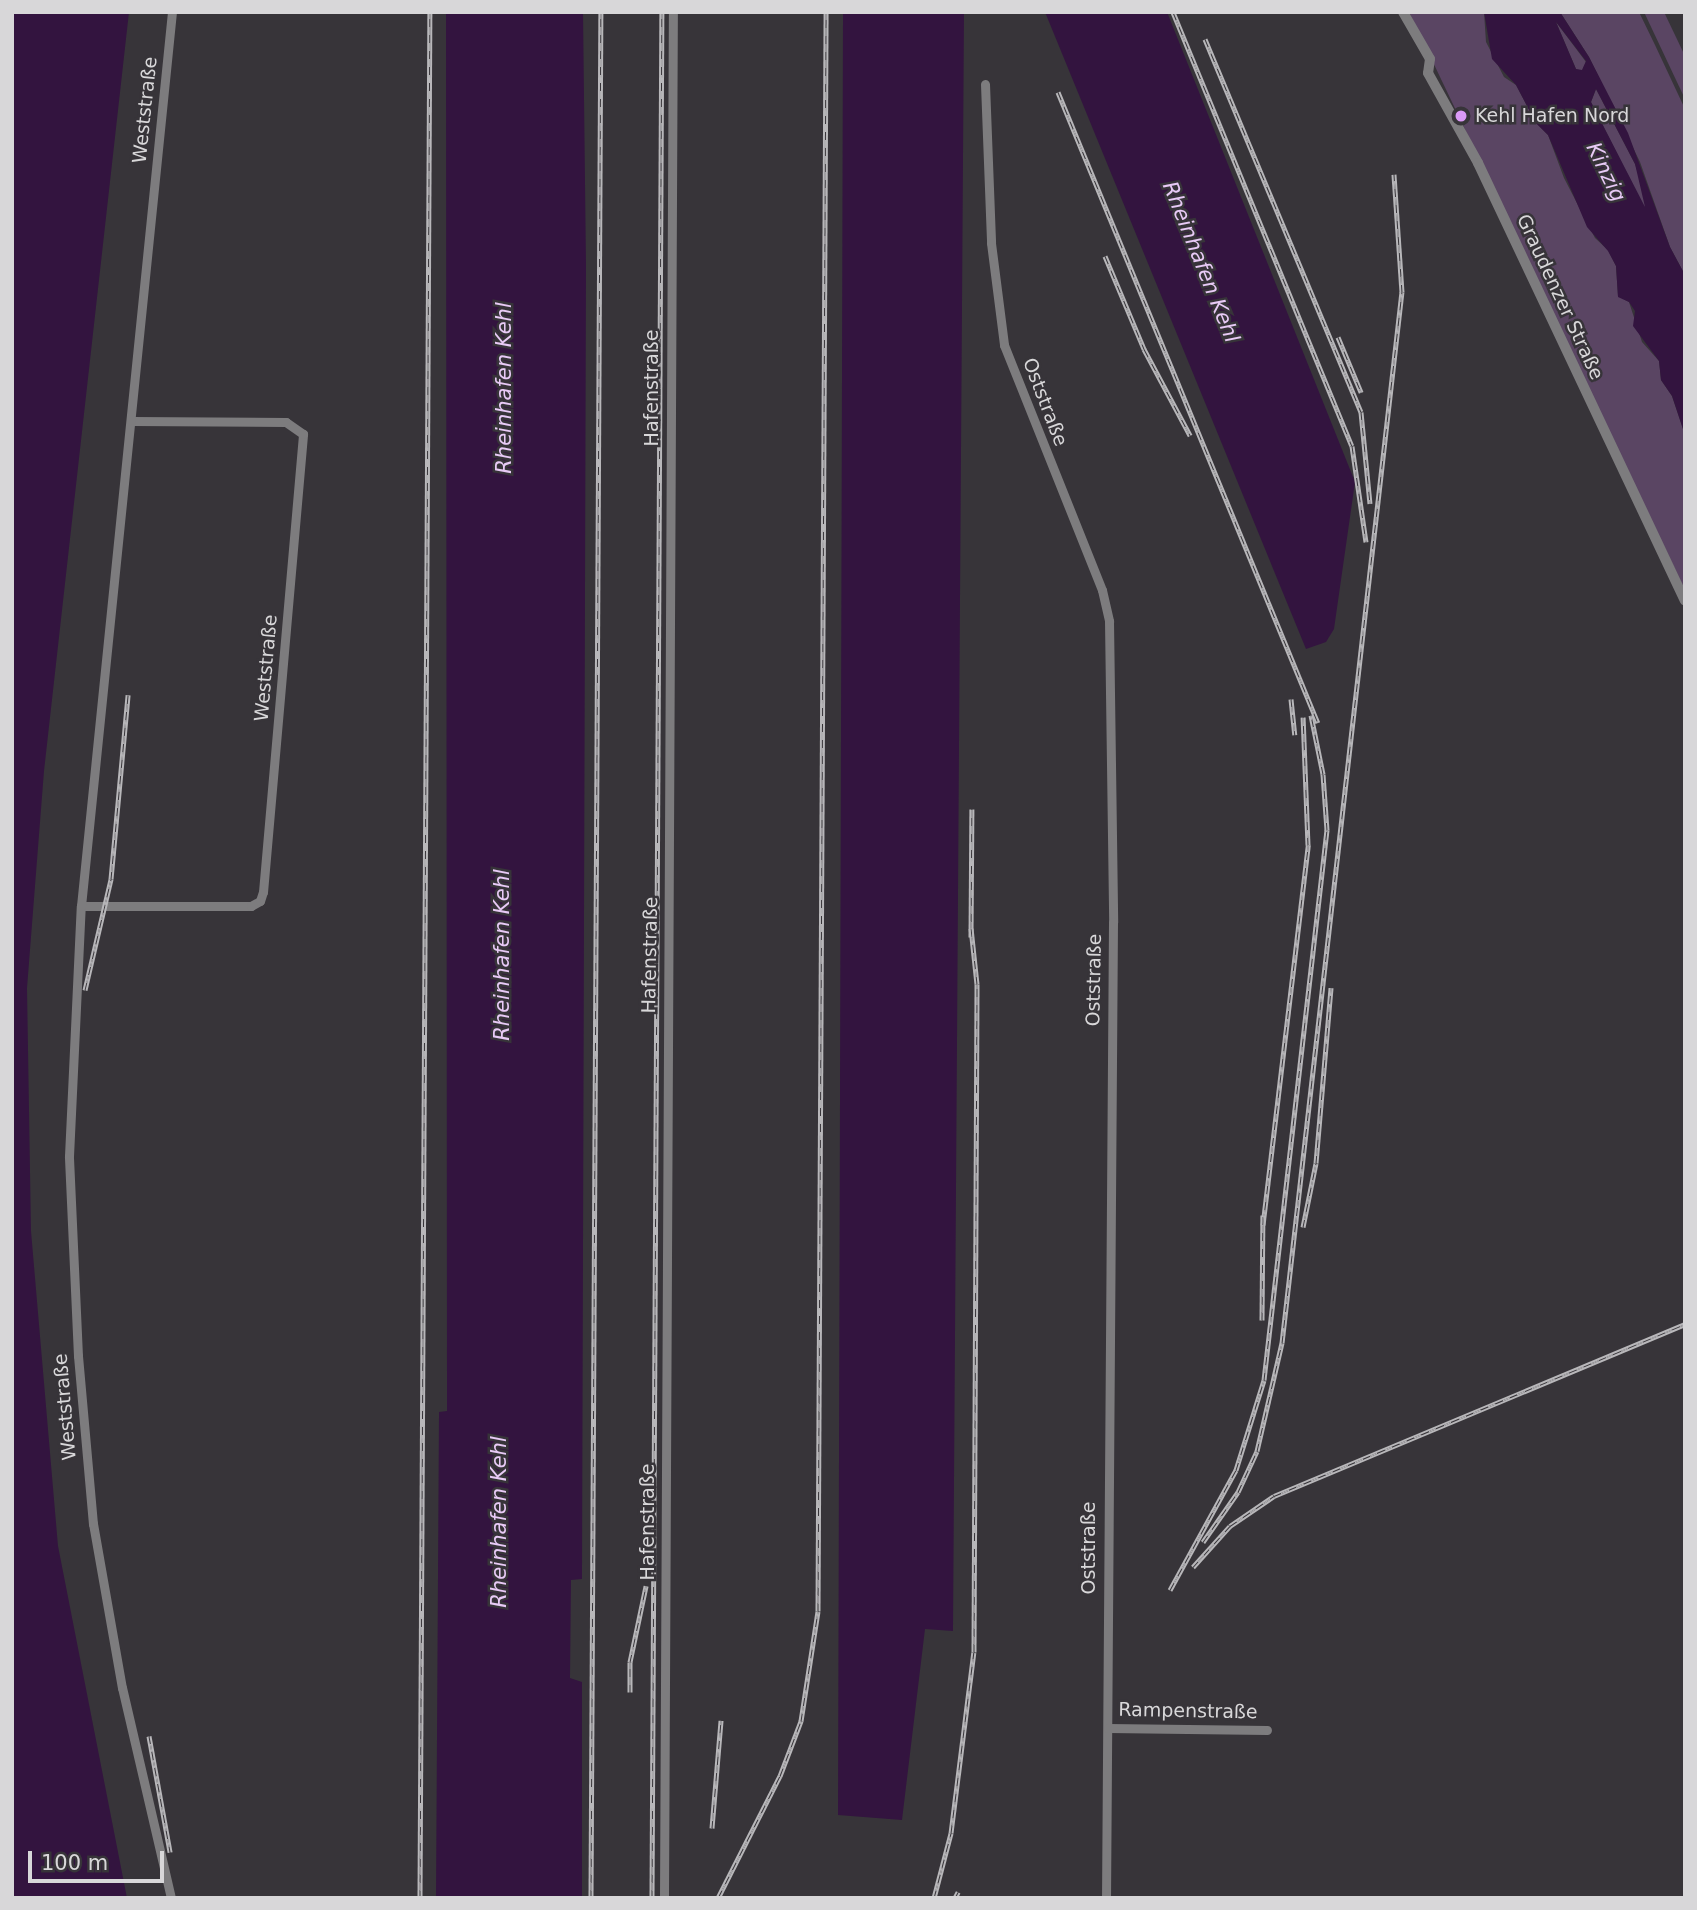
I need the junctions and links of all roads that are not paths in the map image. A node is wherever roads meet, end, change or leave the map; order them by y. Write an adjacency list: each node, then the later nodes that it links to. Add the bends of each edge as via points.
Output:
1 (172, 12): 5 (street, Weststraße)
2 (673, 12): 11 (street, Hafenstraße)
3 (1403, 12): 6 (street, Graudenzer Straße, via 1430,59 1428,73 1478,163)
4 (985, 84): 8 (street, Oststraße, via 991,243 1004,345 1102,590 1109,621 1113,922)
5 (132, 421): 7 (street, Weststraße); 7 (street, Weststraße, via 286,422 303,434 263,892 260,901 251,906)
6 (1685, 600)
7 (81, 906): 10 (street, Weststraße, via 69,1156 83,1427 109,1620)
8 (1108, 1728): 9 (street, Rampenstraße); 12 (street, Oststraße)
9 (1267, 1730)
10 (171, 1898)
11 (664, 1898)
12 (1106, 1898)

